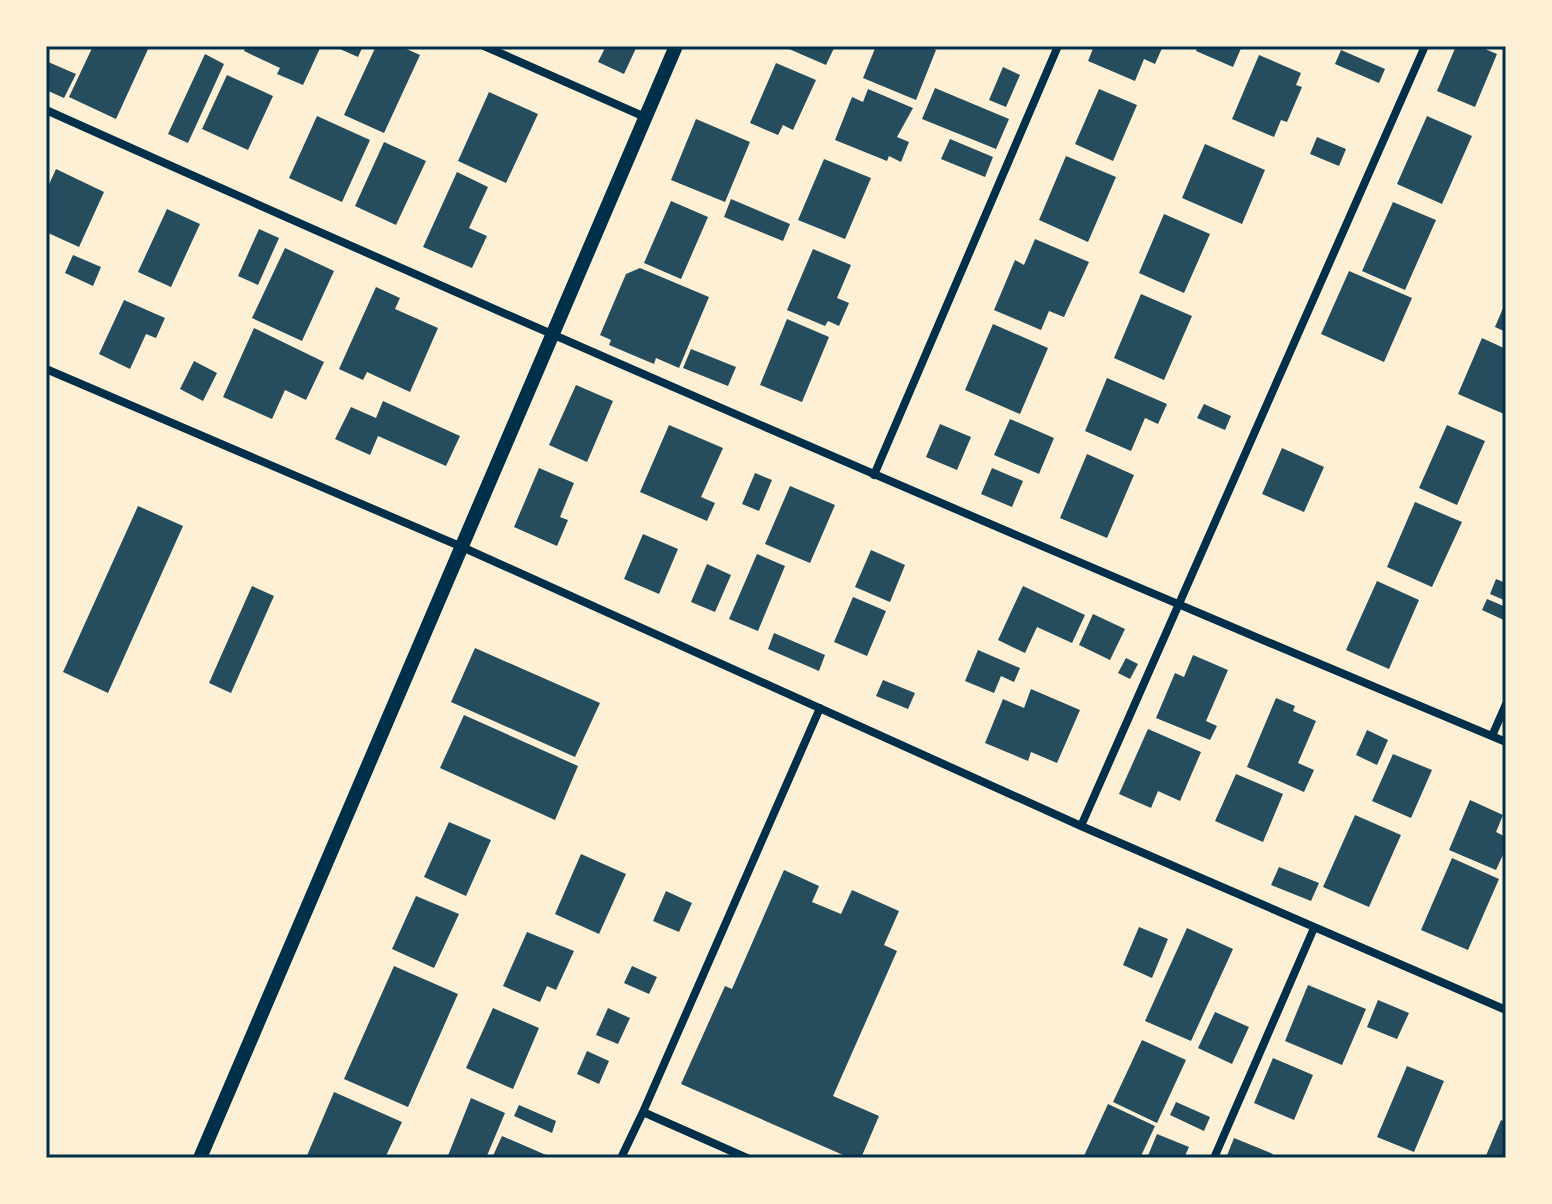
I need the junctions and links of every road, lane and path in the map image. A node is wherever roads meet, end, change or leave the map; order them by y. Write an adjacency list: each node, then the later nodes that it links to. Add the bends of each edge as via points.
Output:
1 (484, 46): 6 (street)
2 (676, 46): 6 (street)
3 (1058, 46): 9 (street)
4 (1425, 46): 11 (street)
5 (46, 110): 7 (street)
6 (645, 117): 7 (street)
7 (553, 337): 9 (street); 10 (street)
8 (46, 369): 10 (street)
9 (874, 475): 11 (street)
10 (462, 547): 13 (street); 20 (street)
11 (1178, 606): 14 (street); 16 (street)
12 (1506, 704): 14 (street)
13 (820, 708): 16 (street); 19 (street)
14 (1492, 736): 15 (street)
15 (1506, 742)
16 (1081, 826): 17 (street)
17 (1314, 928): 18 (street); 23 (street)
18 (1506, 1010)
19 (643, 1112): 21 (street); 22 (street)
20 (200, 1158)
21 (621, 1158)
22 (747, 1158)
23 (1214, 1158)

